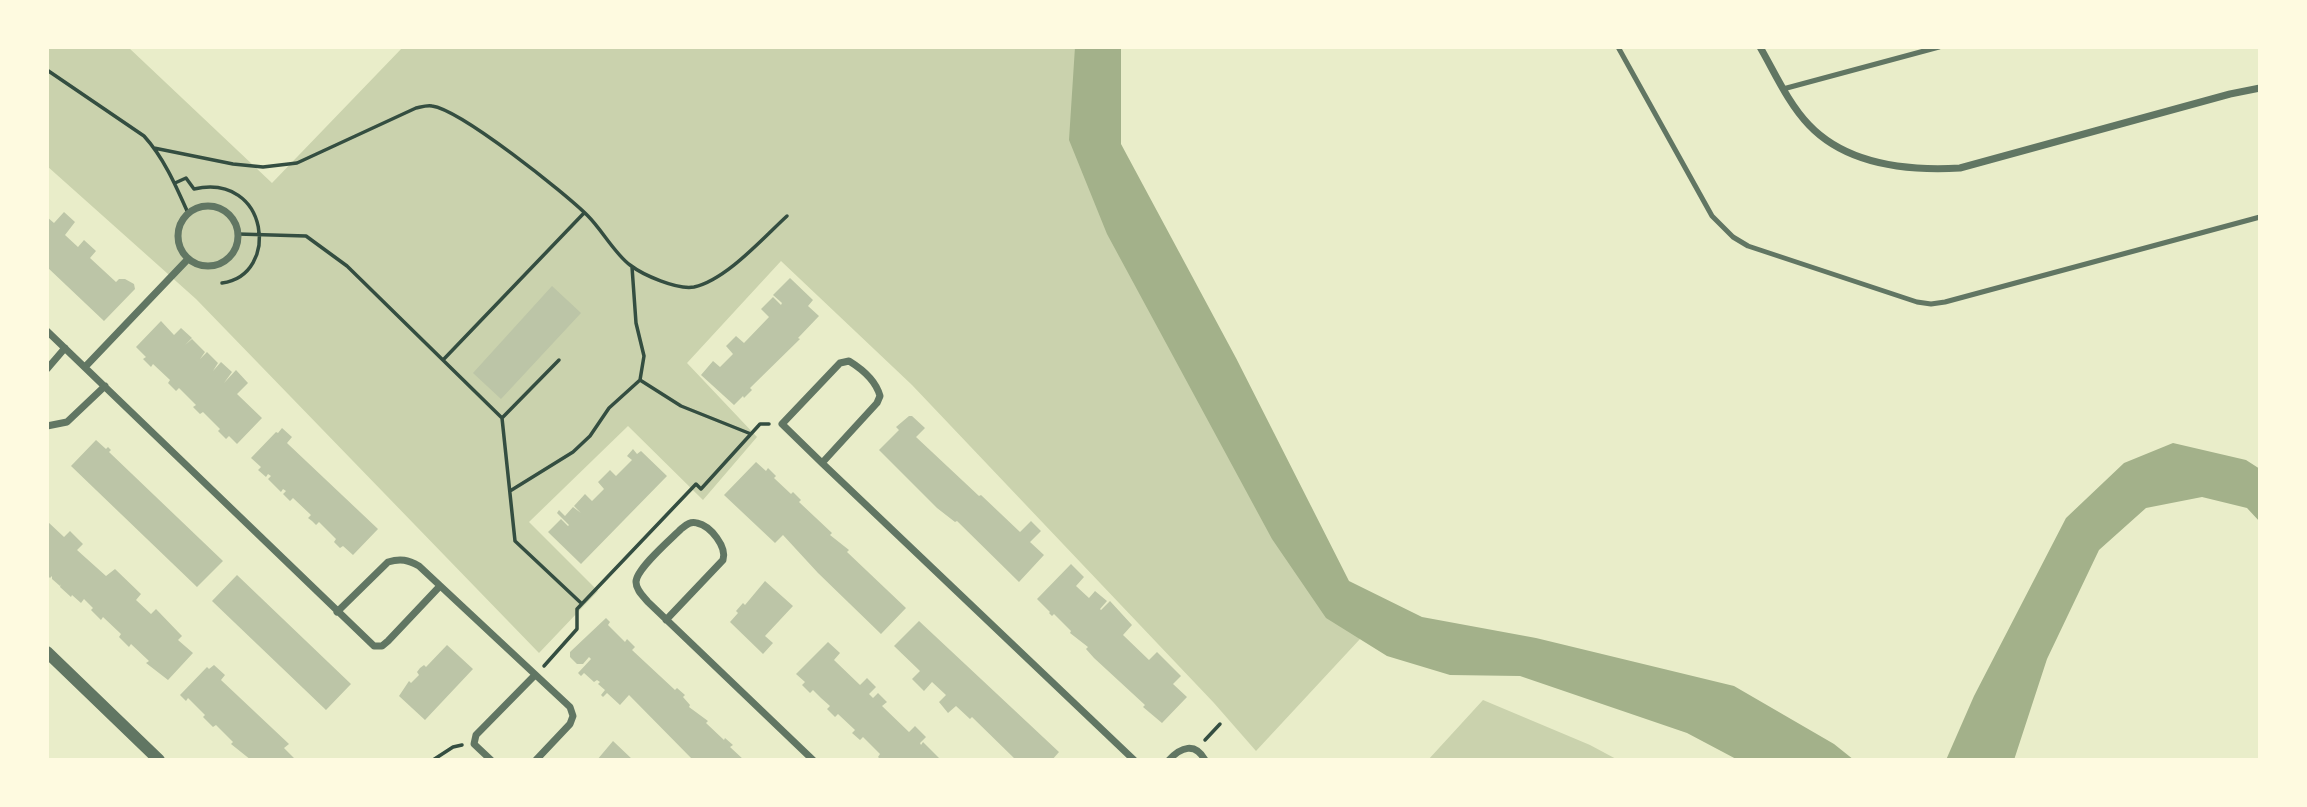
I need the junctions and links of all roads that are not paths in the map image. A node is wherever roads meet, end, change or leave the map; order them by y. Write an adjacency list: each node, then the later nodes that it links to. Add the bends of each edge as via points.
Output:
1 (1618, 47): 6 (lane, via 1712,216 1732,237 1917,303 1945,302)
2 (1760, 47): 5 (street)
3 (1939, 47): 5 (lane)
4 (2260, 88): 5 (street, via 1959,168 1936,169 1890,166 1849,152 1809,126)
5 (1783, 89)
6 (2260, 217)
7 (188, 258): 7 (street, via 201,266 222,263 233,254 239,234 233,219 220,208 206,205 188,213 178,230 178,243); 10 (street)
8 (47, 331): 9 (street)
9 (65, 348): 10 (street); 11 (street)
10 (85, 367): 12 (street)
11 (47, 369)
12 (105, 386): 13 (street, via 67,422); 16 (street)
13 (47, 426)
14 (822, 463): 14 (street, via 782,424 840,363 849,361 872,381 880,397); 24 (street)
15 (440, 586): 16 (street, via 419,566 398,559 388,562); 16 (street, via 382,646 367,641); 19 (street)
16 (337, 612)
17 (666, 620): 17 (street, via 723,560 722,545 696,522 681,529 636,579 638,590); 23 (street)
18 (47, 652): 20 (street)
19 (535, 675): 21 (street, via 476,735 474,744); 22 (street, via 570,707 573,716)
20 (159, 760)
21 (491, 760)
22 (536, 760)
23 (813, 760)
24 (1134, 760)
25 (1169, 760): 26 (street, via 1187,747 1196,749)
26 (1205, 760)

